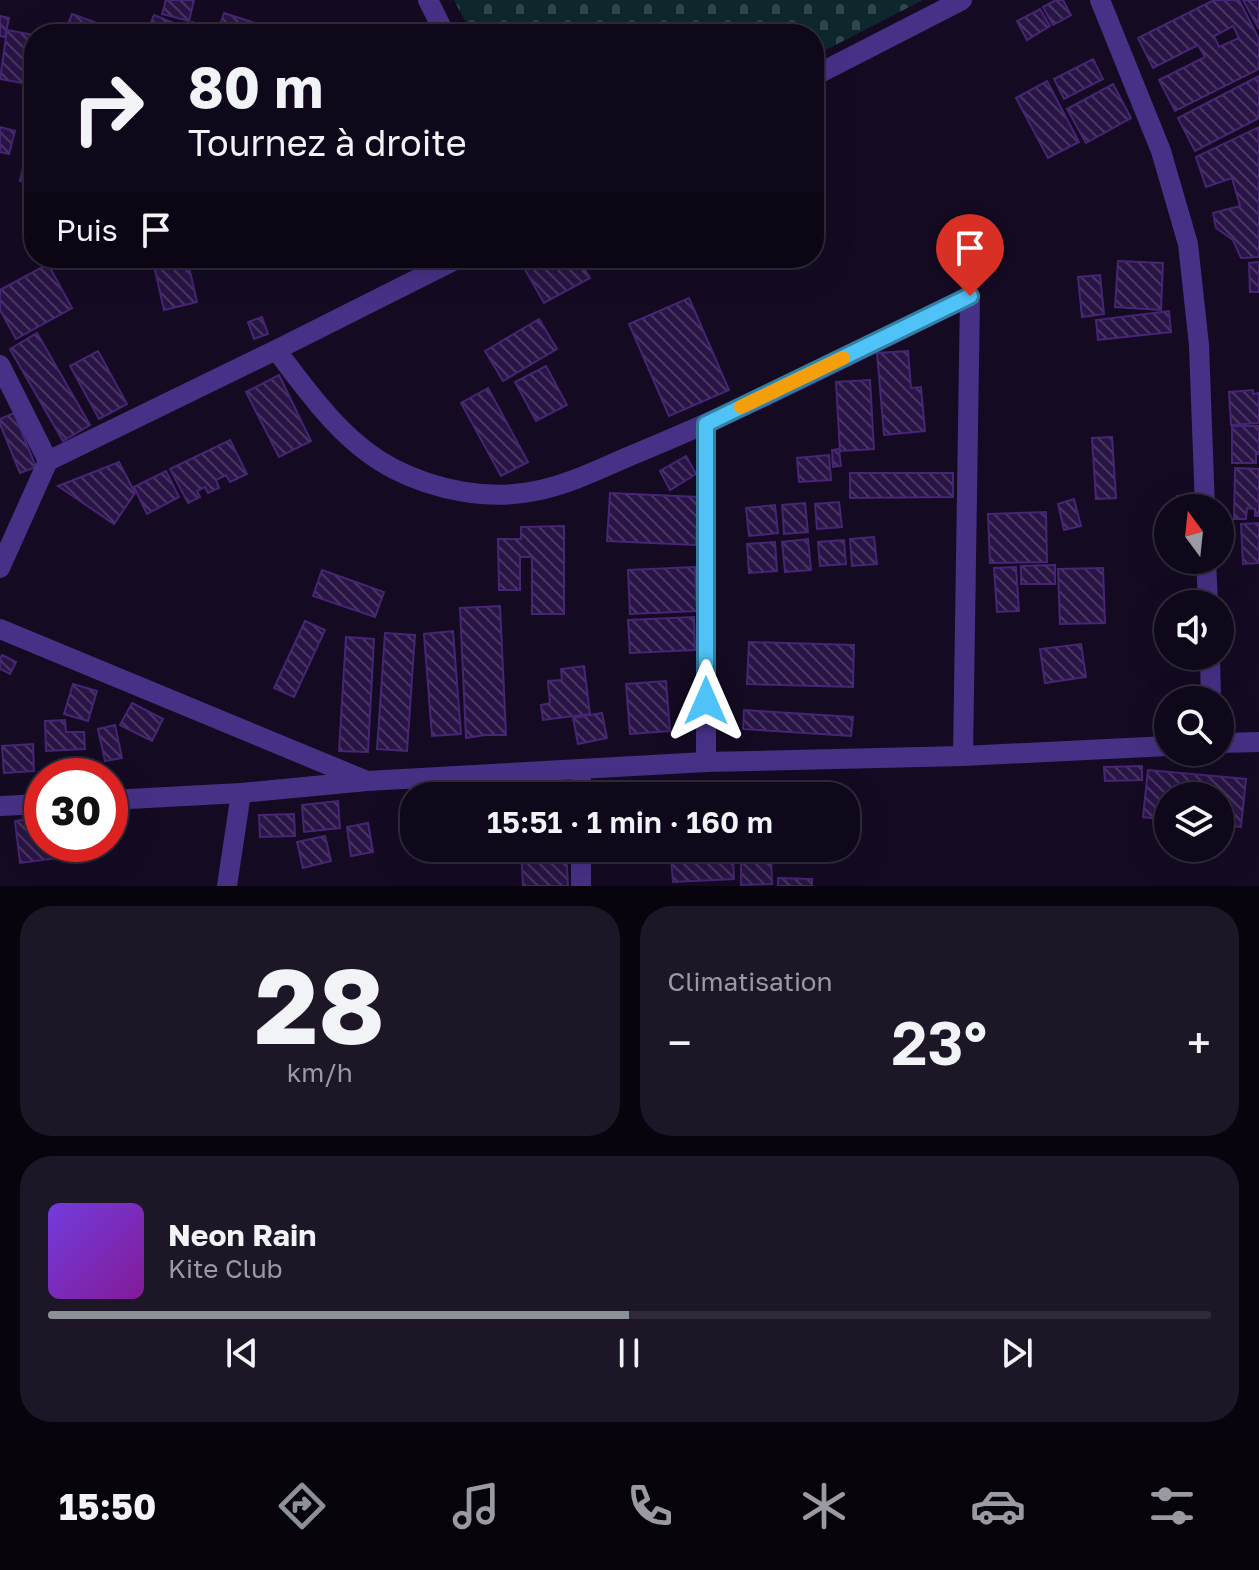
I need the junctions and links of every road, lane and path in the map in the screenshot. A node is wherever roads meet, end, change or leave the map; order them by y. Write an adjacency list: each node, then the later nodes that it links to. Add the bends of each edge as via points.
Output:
1 (428, 0): 4 (street)
2 (962, 0): 5 (street)
3 (1100, 0): 11 (street, via 1161,151 1188,244 1199,345)
4 (440, 24)
5 (824, 71)
6 (439, 268): 7 (street)
7 (276, 350): 9 (street, via 352,442 393,469 434,486 505,495 533,492); 10 (street)
8 (0, 365): 10 (street)
9 (706, 424): 17 (street, via 970,296); 18 (street)
10 (48, 461): 12 (street)
11 (1204, 494)
12 (0, 568)
13 (0, 629): 20 (street)
14 (1259, 742): 15 (street)
15 (1234, 743)
16 (1154, 747): 17 (street)
17 (963, 756): 18 (street)
18 (706, 762): 19 (street)
19 (581, 769): 20 (street); 21 (street)
20 (367, 781): 22 (street)
21 (581, 782)
22 (241, 793): 23 (street); 27 (street)
23 (128, 799)
24 (24, 805): 25 (street)
25 (0, 806)
26 (581, 862): 28 (street)
27 (227, 886)
28 (581, 886)

